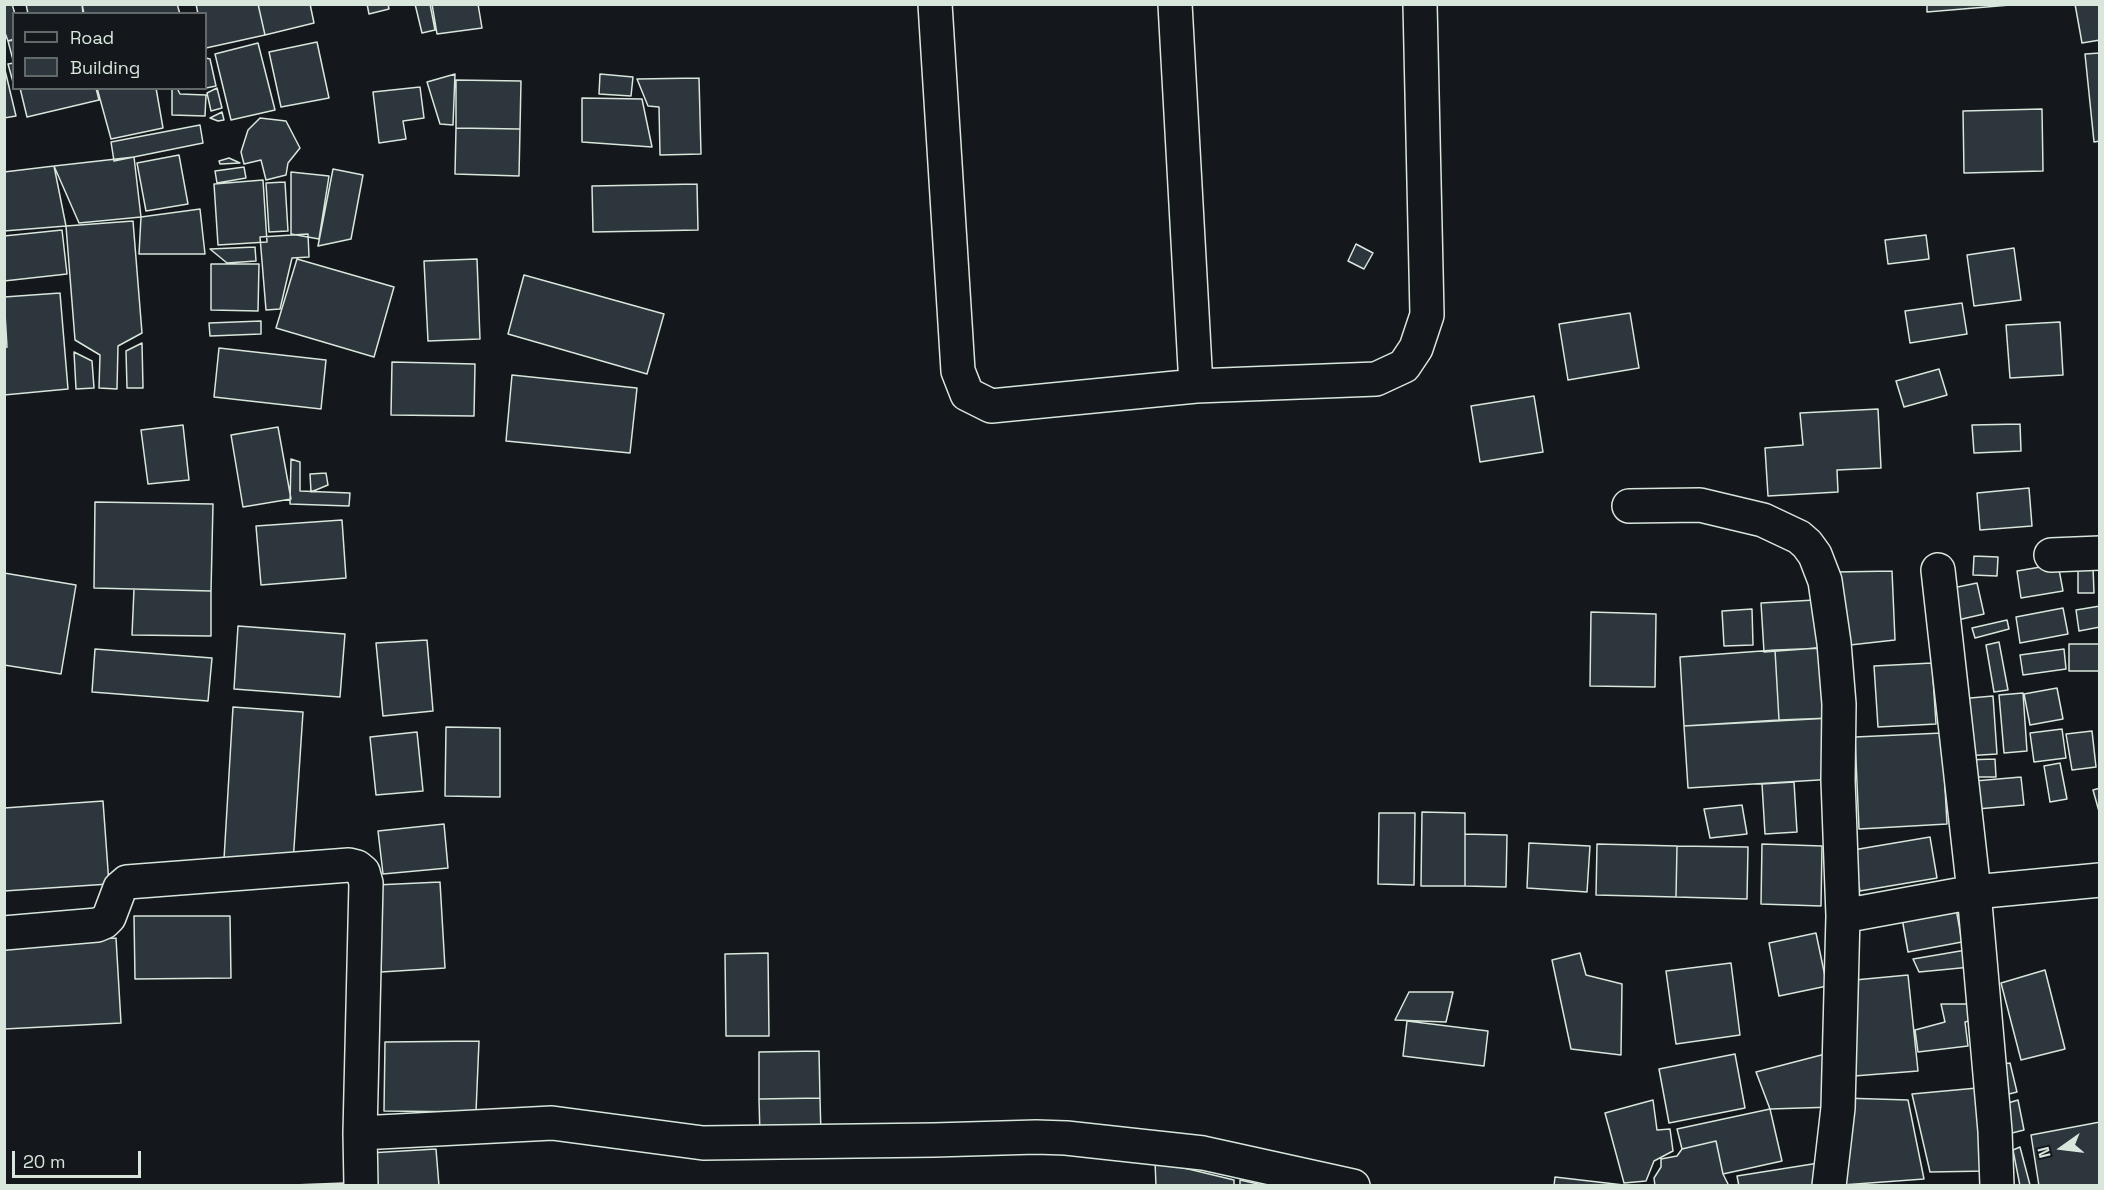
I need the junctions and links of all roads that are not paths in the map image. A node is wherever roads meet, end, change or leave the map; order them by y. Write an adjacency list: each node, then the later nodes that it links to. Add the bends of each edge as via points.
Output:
1 (935, 4): 4 (street, via 958,371 967,394 990,406)
2 (1175, 4): 4 (street)
3 (1420, 4): 4 (street, via 1427,315 1416,348 1404,366 1376,379)
4 (1196, 386)
5 (1629, 506): 11 (street, via 1700,505 1763,520 1799,537 1815,555 1825,581 1839,705)
6 (2100, 553): 7 (street)
7 (2051, 555)
8 (1938, 570): 10 (street)
9 (2100, 880): 10 (street)
10 (1974, 892): 11 (street); 17 (street)
11 (1843, 915): 16 (street, via 1838,1108)
12 (4, 933): 13 (street, via 104,922 127,882 357,867 366,883)
13 (360, 1133): 14 (street); 15 (street, via 552,1123 704,1143 1066,1138 1203,1153)
14 (361, 1185)
15 (1353, 1185)
16 (1829, 1185)
17 (1997, 1185)

